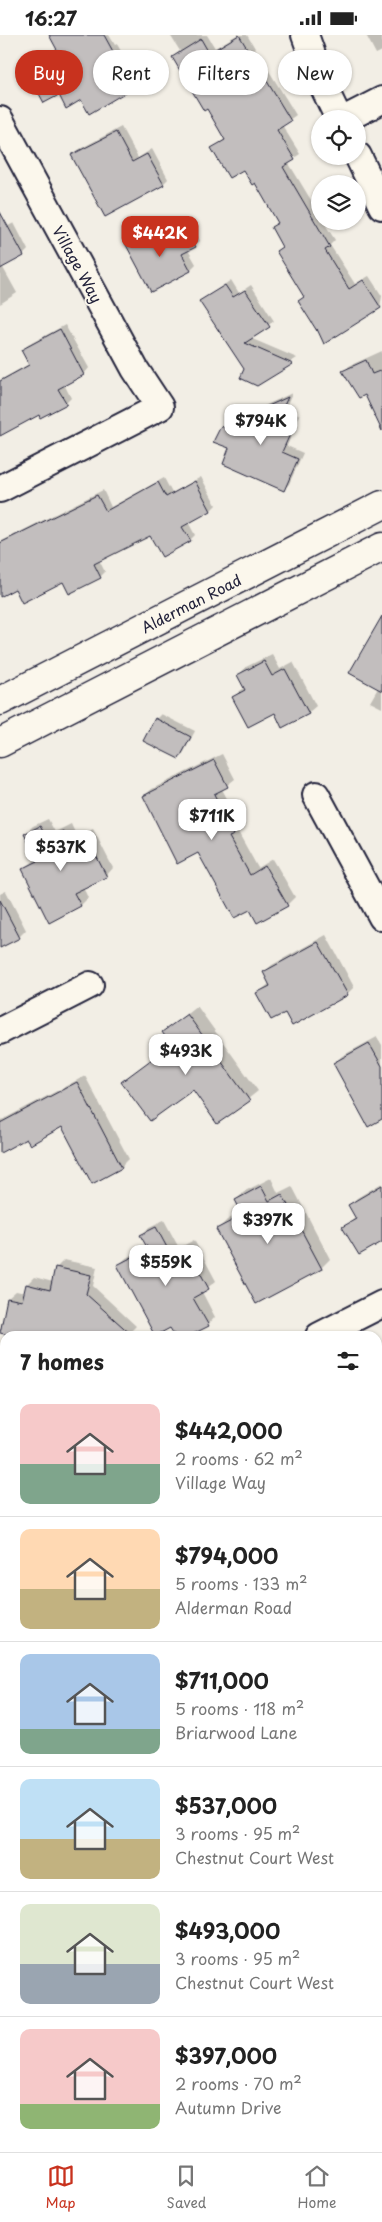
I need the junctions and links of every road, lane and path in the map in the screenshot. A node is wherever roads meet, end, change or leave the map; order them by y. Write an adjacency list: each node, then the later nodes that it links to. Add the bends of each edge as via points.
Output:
1 (305, 35): 3 (street)
2 (382, 100): 4 (street)
3 (335, 110)
4 (363, 110)
5 (0, 120): 8 (street, Village Way, via 135,369 160,407)
6 (362, 165): 7 (street)
7 (382, 206)
8 (0, 489)
9 (382, 505): 11 (main road, Alderman Road)
10 (382, 547): 12 (main road)
11 (0, 701)
12 (0, 743)
13 (316, 795): 14 (street)
14 (382, 917)
15 (90, 985): 16 (street)
16 (0, 1031)
17 (382, 1304): 18 (street)
18 (329, 1331)

